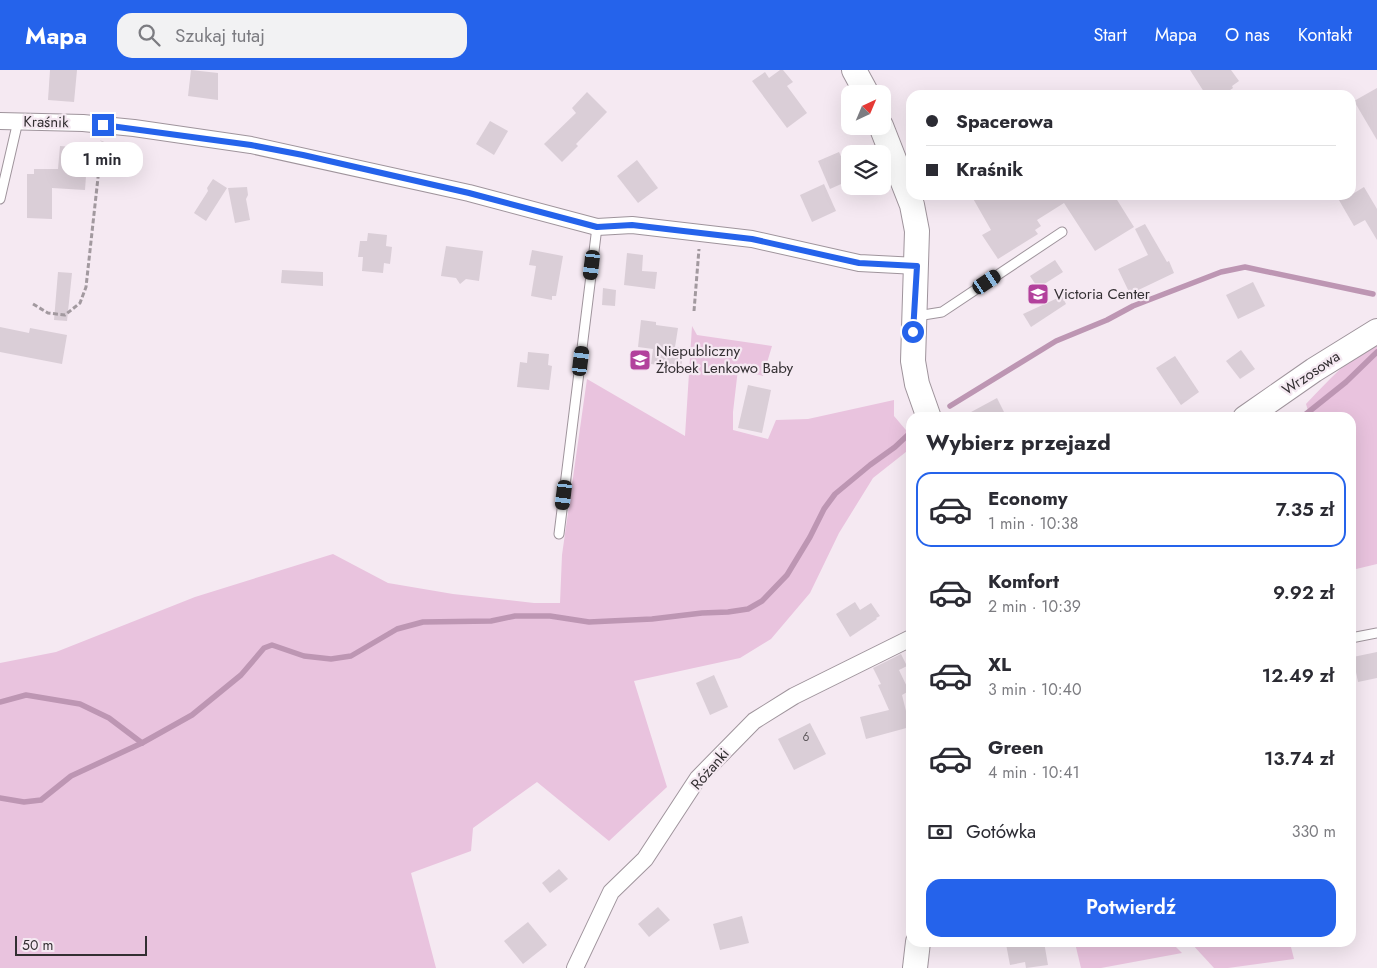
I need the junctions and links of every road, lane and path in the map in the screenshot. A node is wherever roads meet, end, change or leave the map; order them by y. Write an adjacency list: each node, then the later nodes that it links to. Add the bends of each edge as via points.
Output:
1 (854, 70): 2 (street)
2 (862, 85)
3 (0, 121): 4 (street, Kraśnik)
4 (18, 122): 5 (street, Kraśnik); 8 (lane)
5 (103, 125): 10 (street, Kraśnik, via 303,155 469,193); 14 (path, via 86,287 80,303 65,314 48,313)
6 (885, 135): 7 (street)
7 (906, 190)
8 (0, 199)
9 (910, 200): 13 (street, via 917,231)
10 (597, 227): 12 (street, Kraśnik, via 632,225); 20 (lane)
11 (1062, 232): 16 (lane, via 942,312)
12 (700, 234): 13 (street, Kraśnik, via 752,239 859,263); 15 (path)
13 (917, 266): 16 (street)
14 (33, 304)
15 (694, 311)
16 (914, 316): 18 (street, via 913,361)
17 (1377, 331): 19 (street, Wrzosowa)
18 (927, 412)
19 (1254, 412)
20 (559, 534)
21 (1377, 633): 22 (lane)
22 (1356, 637)
23 (906, 640): 25 (street, Różanki, via 794,696 754,721 698,778 645,860 611,892)
24 (917, 947): 26 (street)
25 (575, 968)
26 (915, 968)

